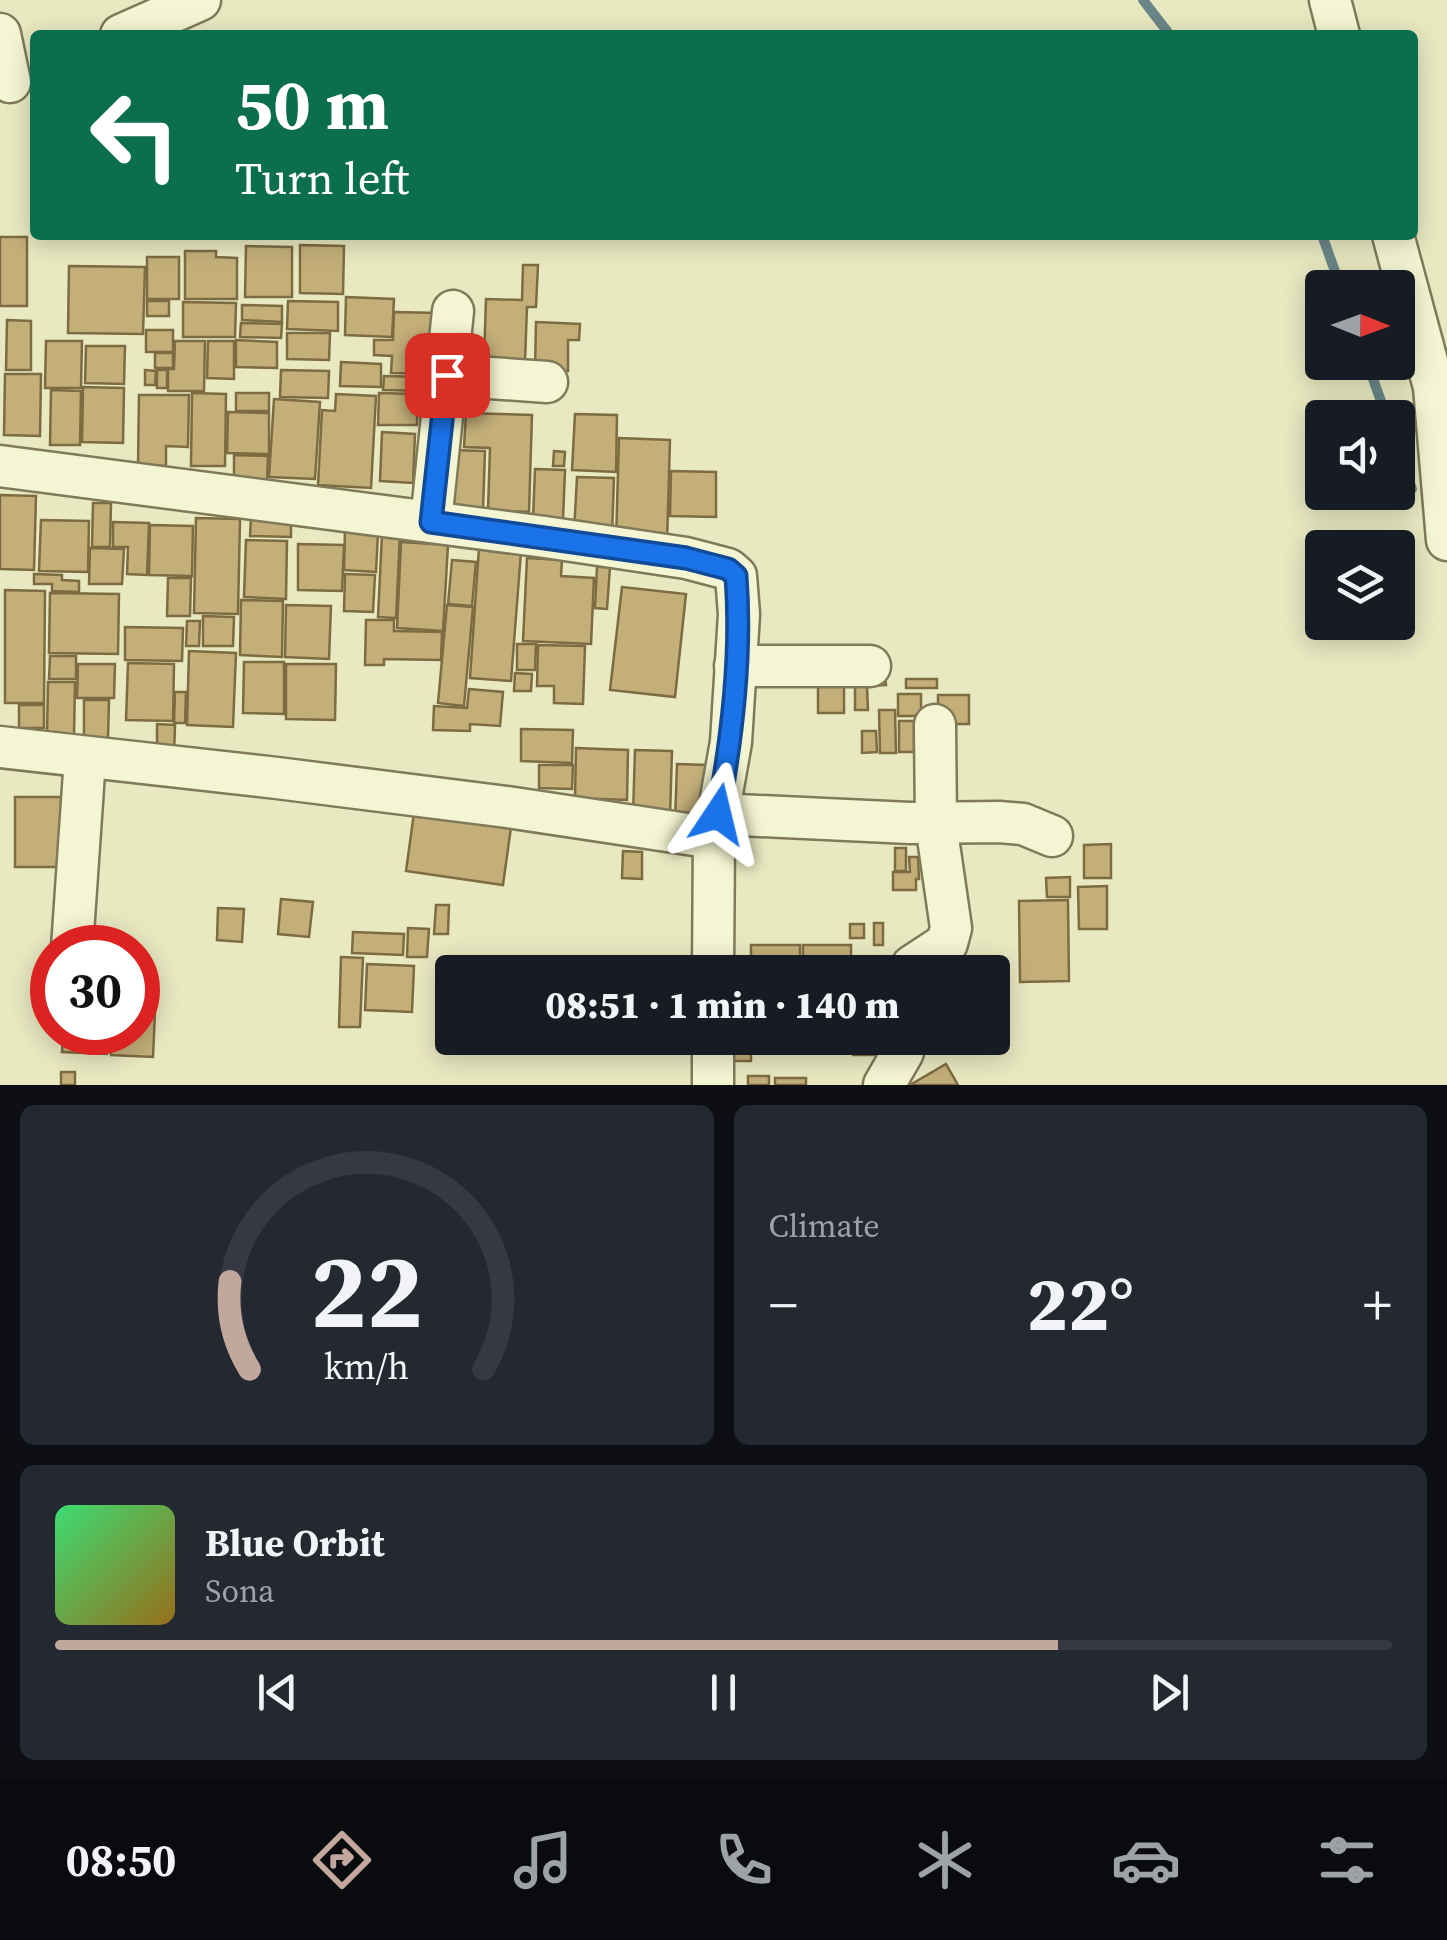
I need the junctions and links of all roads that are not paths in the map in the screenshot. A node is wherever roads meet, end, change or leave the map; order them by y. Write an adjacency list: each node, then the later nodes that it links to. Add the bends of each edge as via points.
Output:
1 (200, 0): 3 (street)
2 (1330, 0): 4 (street)
3 (142, 18)
4 (1339, 30)
5 (0, 34): 6 (street)
6 (15, 78)
7 (1394, 240): 13 (street, via 1434,387)
8 (453, 311): 9 (street)
9 (447, 375): 10 (street); 12 (street)
10 (547, 382)
11 (0, 466): 12 (street)
12 (431, 522): 14 (street, via 728,569 736,576 739,614)
13 (1447, 540)
14 (735, 666): 15 (street); 20 (street)
15 (870, 666)
16 (934, 724): 19 (street)
17 (0, 748): 18 (street)
18 (85, 758): 20 (street); 22 (street)
19 (936, 824): 20 (street); 21 (street, via 1024,824); 24 (street, via 951,928 947,943)
20 (716, 826): 23 (street)
21 (1052, 836)
22 (74, 925)
23 (713, 955)
24 (929, 955)
25 (901, 1055): 26 (street)
26 (884, 1085)

